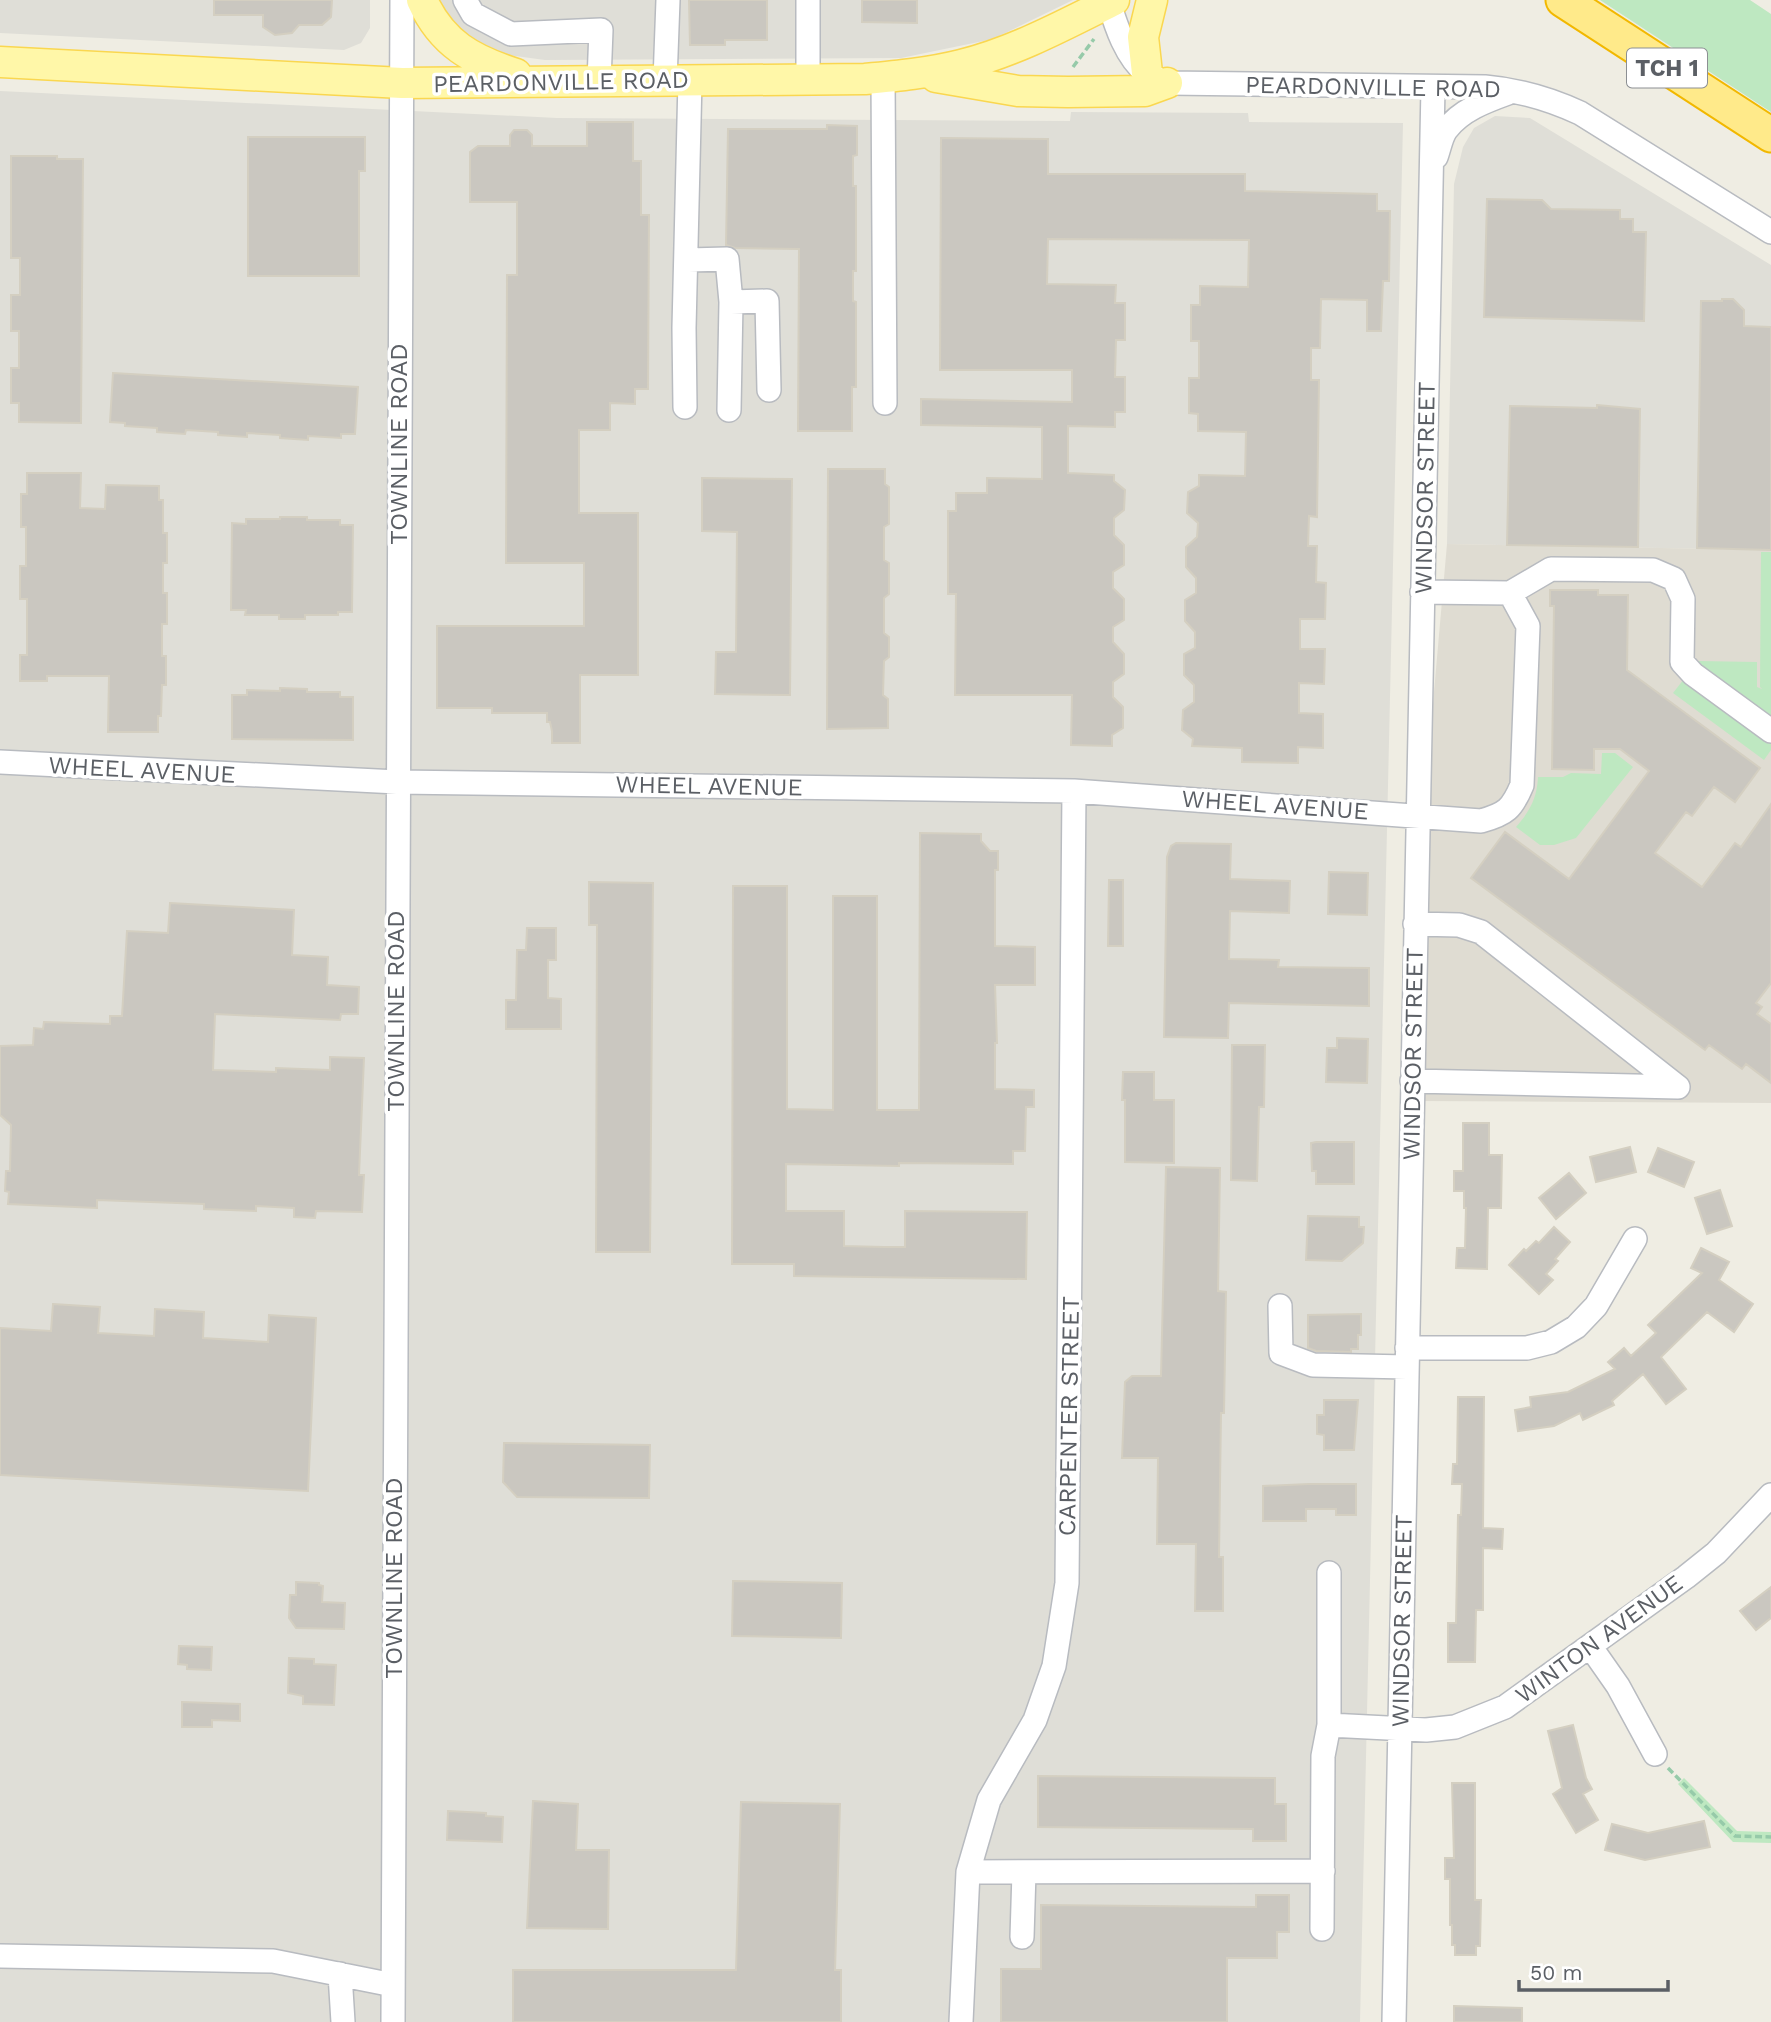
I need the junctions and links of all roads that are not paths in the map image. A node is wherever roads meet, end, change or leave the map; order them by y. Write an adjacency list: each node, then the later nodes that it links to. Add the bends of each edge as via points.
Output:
1 (402, 0): 17 (street, TOWNLINE ROAD)
2 (422, 0): 16 (main road, via 448,41 483,64)
3 (465, 0): 14 (street, via 472,14 511,34 601,30)
4 (668, 0): 15 (street)
5 (808, 0): 13 (street)
6 (1152, 0): 12 (main road, via 1143,37)
7 (1563, 0): 20 (highway, TCH 1)
8 (1113, 9): 10 (main road, PEARDONVILLE ROAD, via 997,54); 12 (street, via 1132,57)
9 (0, 62): 17 (main road, PEARDONVILLE ROAD)
10 (915, 75): 11 (main road, PEARDONVILLE ROAD); 12 (main road, via 1018,91 1068,92 1145,91)
11 (883, 77): 13 (main road, PEARDONVILLE ROAD); 26 (street)
12 (1157, 78): 18 (street, PEARDONVILLE ROAD)
13 (808, 80): 15 (main road, PEARDONVILLE ROAD)
14 (599, 81): 15 (main road, PEARDONVILLE ROAD); 16 (main road, PEARDONVILLE ROAD)
15 (678, 81): 23 (street)
16 (539, 82): 17 (main road, PEARDONVILLE ROAD)
17 (402, 83): 33 (street, TOWNLINE ROAD)
18 (1433, 87): 19 (street, PEARDONVILLE ROAD); 21 (street, WINDSOR STREET)
19 (1517, 90): 21 (street, via 1478,104 1445,131); 22 (street, PEARDONVILLE ROAD, via 1580,113)
20 (1771, 135)
21 (1432, 170): 29 (street, WINDSOR STREET)
22 (1771, 232)
23 (688, 260): 24 (street, via 727,259); 27 (street)
24 (731, 302): 25 (street, via 767,301); 28 (street)
25 (769, 390)
26 (885, 403)
27 (685, 407)
28 (729, 410)
29 (1422, 592): 30 (street); 35 (street, WINDSOR STREET)
30 (1510, 593): 31 (street, via 1551,569 1653,570 1674,579 1683,599 1682,662); 35 (street, WHEEL AVENUE, via 1528,626 1522,785 1502,815 1481,821)
31 (1771, 732)
32 (0, 762): 33 (street, WHEEL AVENUE)
33 (397, 782): 34 (street, WHEEL AVENUE); 54 (street, TOWNLINE ROAD)
34 (1074, 791): 35 (street, WHEEL AVENUE); 48 (street, CARPENTER STREET, via 1067,1583 1054,1665 1035,1720 989,1800)
35 (1417, 814): 36 (street, WINDSOR STREET)
36 (1415, 924): 37 (street, WINDSOR STREET); 37 (street, via 1459,925 1481,932 1678,1087)
37 (1412, 1081): 40 (street, WINDSOR STREET)
38 (1635, 1239): 40 (street, via 1596,1306 1551,1342)
39 (1280, 1306): 40 (street, via 1281,1353 1313,1366)
40 (1407, 1357): 45 (street, WINDSOR STREET)
41 (1771, 1495): 43 (street, WINTON AVENUE, via 1716,1553)
42 (1329, 1573): 44 (street)
43 (1590, 1646): 45 (street, WINTON AVENUE, via 1505,1707 1480,1718 1455,1727); 46 (street, via 1618,1686)
44 (1329, 1725): 45 (street, WINTON AVENUE); 47 (street, via 1323,1756)
45 (1399, 1730): 58 (street, WINDSOR STREET)
46 (1654, 1754)
47 (1322, 1871): 49 (street); 50 (street)
48 (968, 1872): 49 (street); 57 (street, CARPENTER STREET)
49 (1024, 1872): 51 (street)
50 (1322, 1928)
51 (1022, 1937)
52 (0, 1956): 53 (street, via 273,1961)
53 (340, 1975): 54 (street); 55 (street)
54 (393, 1985): 56 (street, TOWNLINE ROAD)
55 (343, 2022)
56 (393, 2022)
57 (961, 2022)
58 (1394, 2022)

